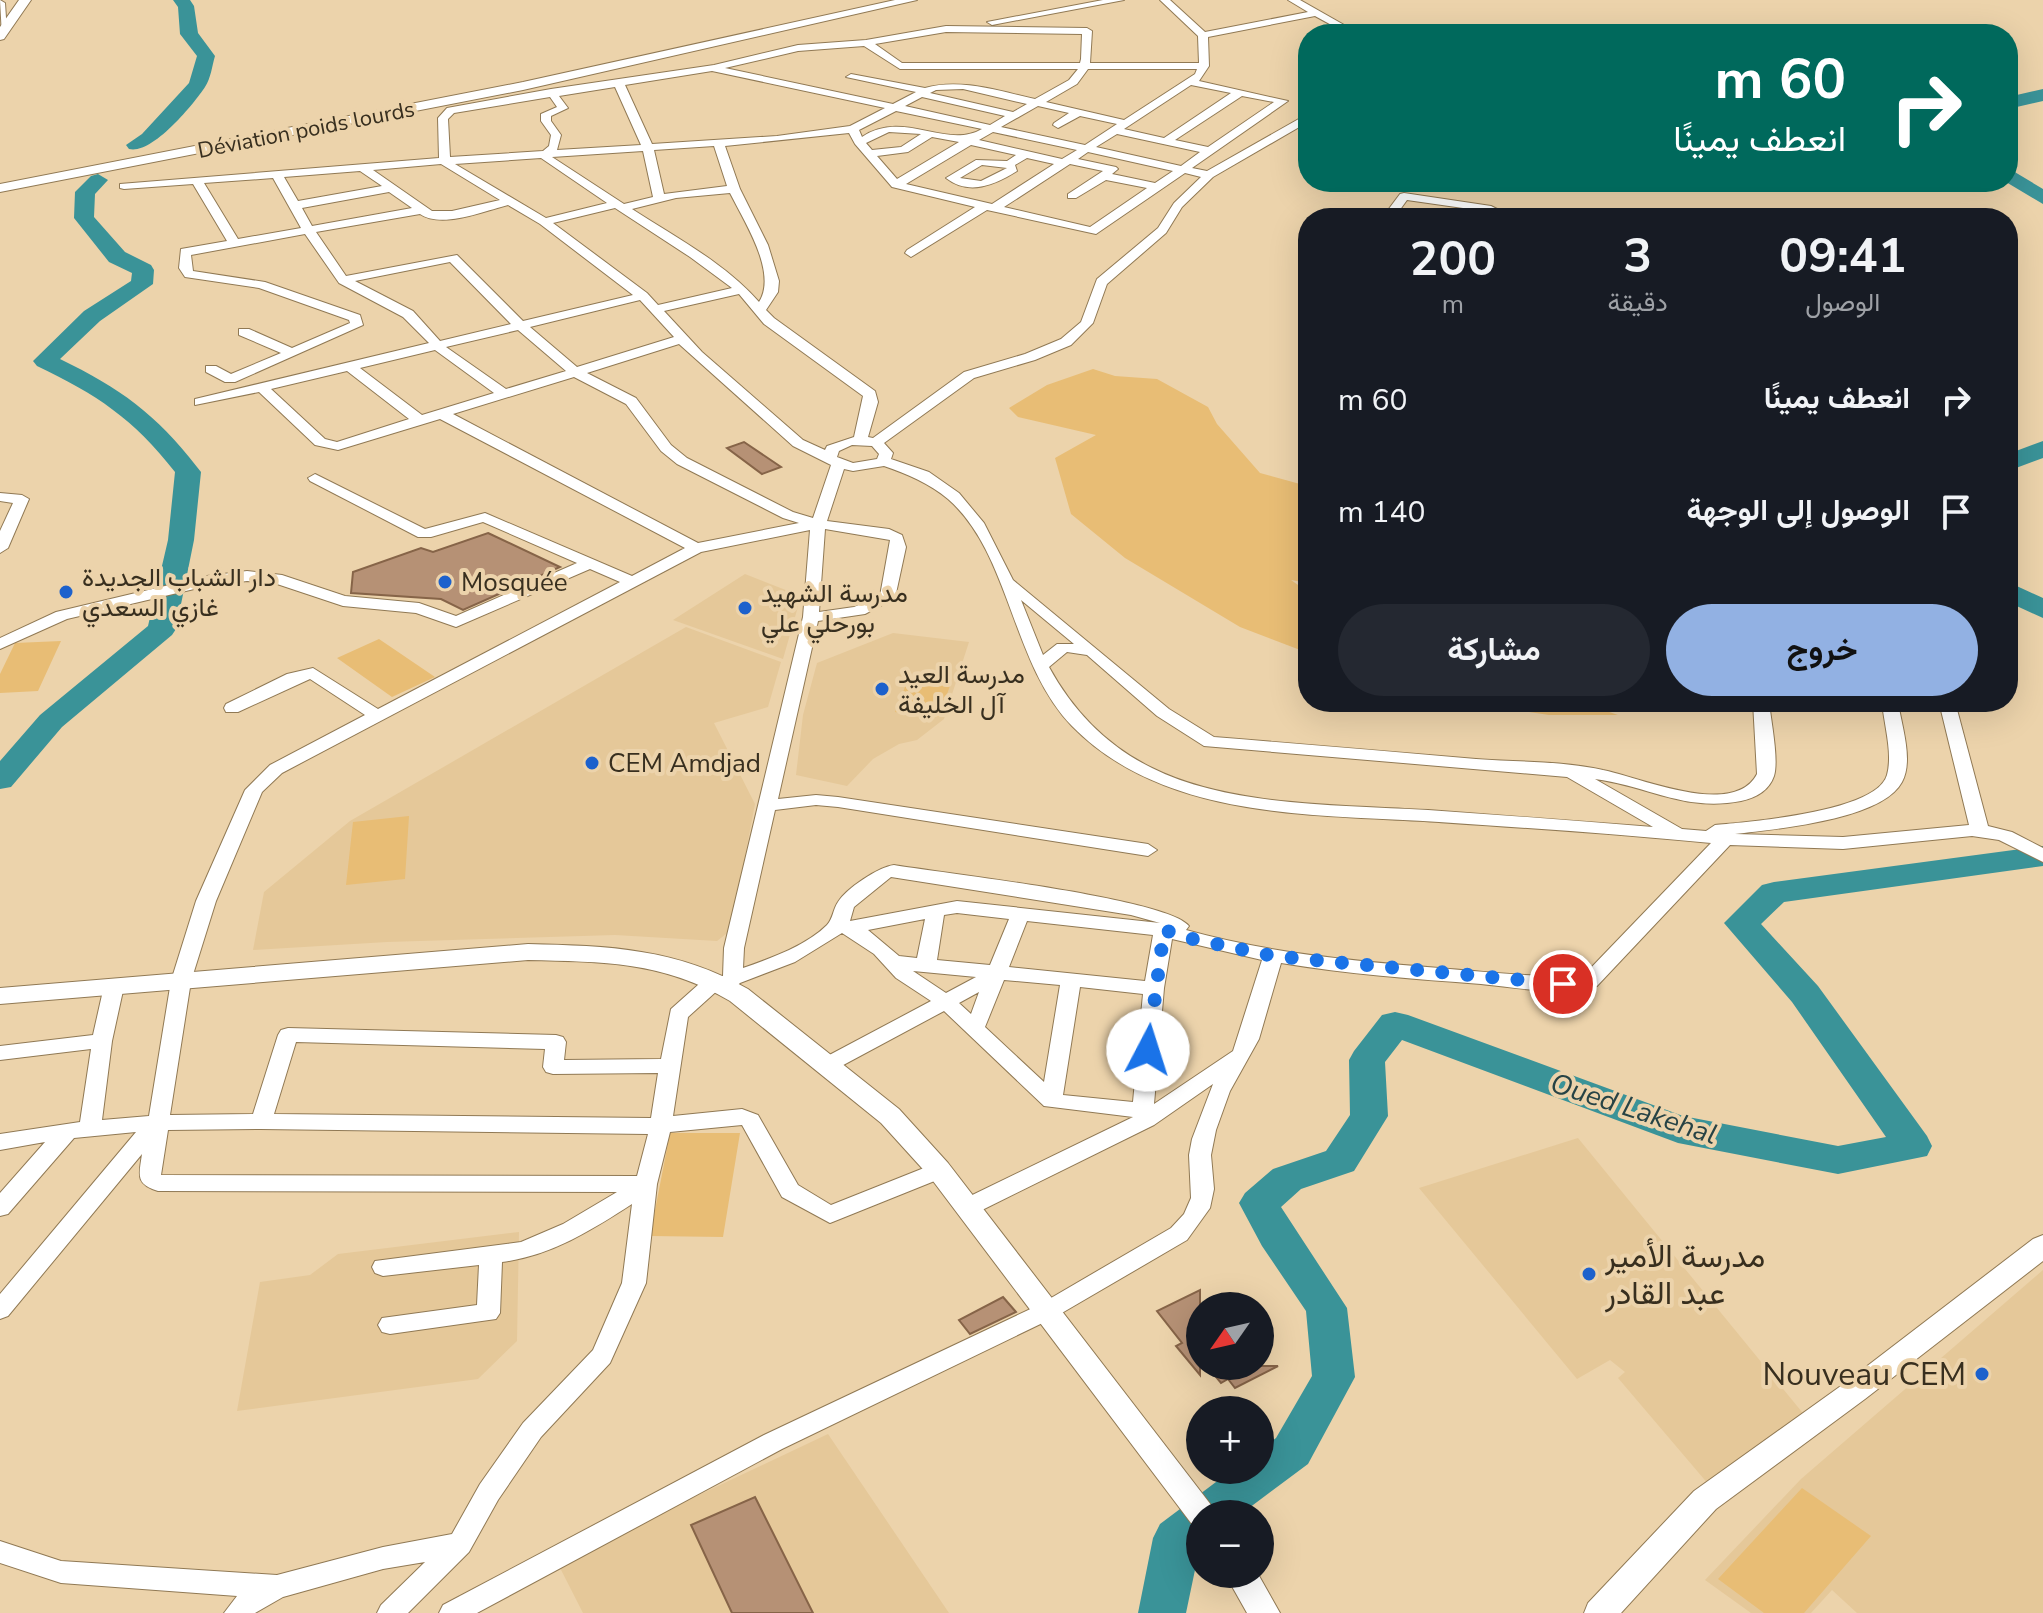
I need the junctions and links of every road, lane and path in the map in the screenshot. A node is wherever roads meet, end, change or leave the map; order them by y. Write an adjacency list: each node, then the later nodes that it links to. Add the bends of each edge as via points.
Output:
1 (25, 0): 10 (main road)
2 (911, 0): 13 (main road, Déviation poids lourds)
3 (1119, 0): 9 (street)
4 (1165, 0): 11 (street)
5 (1293, 0): 7 (street)
6 (0, 3): 10 (street)
7 (1317, 13): 8 (street); 11 (street)
8 (1337, 24)
9 (946, 29): 12 (street); 15 (street, via 1087,31)
10 (1, 34)
11 (1203, 35): 16 (street)
12 (866, 43): 14 (street); 17 (street, via 798,48)
13 (619, 63): 20 (street); 55 (main road, Déviation poids lourds)
14 (900, 66): 15 (street); 21 (street)
15 (1085, 66): 16 (street); 24 (street, via 1073,82)
16 (1204, 66): 19 (street)
17 (712, 68): 20 (street); 25 (street)
18 (851, 77): 21 (street)
19 (1190, 82): 23 (street); 28 (street)
20 (624, 83): 22 (street); 39 (street)
21 (931, 88): 24 (street, via 963,86); 25 (street); 27 (street)
22 (551, 92): 43 (street, via 563,108 546,114 556,135 554,147); 45 (street, via 448,112 443,118)
23 (1240, 92): 36 (street); 41 (street, via 1289,102)
24 (1035, 101): 26 (street); 27 (street)
25 (898, 107): 31 (street); 32 (street)
26 (1079, 112): 28 (street); 30 (street)
27 (1012, 115): 31 (street)
28 (1125, 123): 33 (street)
29 (1298, 124): 50 (street)
30 (1058, 125)
31 (991, 128): 35 (street); 40 (street)
32 (853, 129): 37 (street); 38 (street)
33 (1114, 130): 36 (street); 40 (street)
34 (930, 133): 35 (street); 37 (street, via 888,131); 42 (street, via 904,150)
35 (969, 141): 44 (street); 54 (street)
36 (1166, 141): 41 (street)
37 (859, 142): 42 (street)
38 (719, 144): 39 (street); 59 (street)
39 (648, 148): 43 (street); 61 (street)
40 (1084, 148): 46 (street); 49 (street)
41 (1209, 151): 49 (street)
42 (869, 154): 54 (street)
43 (545, 155): 45 (street); 64 (street)
44 (1024, 155): 46 (street); 47 (street)
45 (443, 161): 48 (street); 62 (street)
46 (1066, 161): 52 (street, via 1112,169); 66 (street)
47 (1009, 164)
48 (363, 168): 51 (street); 58 (street)
49 (1181, 169): 50 (street); 57 (street)
50 (1209, 175): 94 (street, via 1178,205 1162,230 1101,282 1087,323 1066,342 969,375)
51 (278, 176): 53 (street); 63 (street)
52 (1104, 176): 57 (street); 60 (street)
53 (197, 181): 56 (street); 72 (street)
54 (896, 185): 66 (street)
55 (0, 186)
56 (124, 186)
57 (1156, 187): 66 (street, via 1092,231)
58 (392, 188): 63 (street); 69 (street)
59 (734, 189): 61 (street); 78 (street, via 773,281)
60 (1072, 196)
61 (659, 198): 64 (street)
62 (511, 201): 69 (street, via 438,216); 70 (street)
63 (297, 205): 71 (street)
64 (618, 206): 70 (street); 75 (street)
65 (1471, 206): 67 (street, via 1404,196); 68 (street)
66 (990, 207): 73 (street)
67 (1395, 208)
68 (1484, 208)
69 (421, 210): 71 (street)
70 (544, 222): 76 (street)
71 (311, 229): 72 (street); 74 (street)
72 (234, 243): 82 (street, via 185,252 185,268 201,278 261,285 355,318 357,325)
73 (911, 253)
74 (343, 280): 79 (street, via 453,258); 83 (street, via 408,314)
75 (742, 290): 77 (street); 78 (street)
76 (643, 296): 77 (street); 79 (street)
77 (655, 309): 81 (street)
78 (760, 310): 93 (street, via 870,394)
79 (520, 325): 83 (street); 87 (street)
80 (244, 332): 84 (street)
81 (681, 339): 87 (street); 95 (street, via 798,443)
82 (313, 342): 84 (street); 85 (street)
83 (436, 345): 85 (street); 89 (street)
84 (291, 352): 86 (street, via 230,379)
85 (342, 366): 88 (street); 92 (street)
86 (211, 369)
87 (574, 371): 89 (street); 99 (street, via 631,401 682,461 788,515)
88 (260, 386): 90 (street); 92 (street, via 328,446)
89 (503, 393): 91 (street)
90 (200, 402)
91 (442, 414): 92 (street); 101 (street)
92 (420, 421)
93 (860, 440): 94 (street); 95 (street, via 836,445)
94 (876, 442): 96 (street, via 886,449)
95 (834, 460): 96 (street, via 868,466); 99 (street)
96 (883, 461): 104 (street, via 914,470 959,500)
97 (315, 478): 102 (street, via 423,534 485,517)
98 (0, 497): 100 (street, via 22,499)
99 (818, 524): 101 (street); 105 (street); 105 (street, via 889,534 897,538 898,547 887,598 850,615)
100 (0, 548)
101 (696, 548): 103 (street)
102 (590, 563): 103 (street); 106 (street, via 456,622 419,608 343,601 276,578 247,576 62,615)
103 (632, 582): 113 (street)
104 (1009, 582): 107 (street); 108 (street)
105 (811, 617): 115 (street)
106 (0, 644)
107 (1093, 651): 108 (street, via 1063,647); 114 (street, via 1158,712 1210,742)
108 (1041, 666): 117 (street, via 1065,705 1101,742 1131,764 1189,786 1261,802)
109 (232, 708): 113 (street, via 313,673)
110 (1762, 712): 114 (street, via 1766,774 1760,786 1744,795 1686,798 1600,774)
111 (1891, 712): 117 (street, via 1897,770 1885,792 1841,811)
112 (1950, 712): 116 (street)
113 (378, 716): 130 (street, via 276,769 254,790 206,901)
114 (1569, 772): 117 (street)
115 (765, 806): 119 (street, via 838,802); 132 (street)
116 (1979, 828): 118 (street, via 1842,843); 120 (street, via 2022,841)
117 (1681, 835): 118 (street)
118 (1724, 840): 126 (street, via 1590,981 1548,984)
119 (1148, 850)
120 (2043, 856)
121 (936, 909): 122 (street); 123 (street); 128 (street)
122 (1021, 913): 124 (street); 129 (street)
123 (845, 926): 125 (street, via 846,904 894,871 1133,909 1174,922); 127 (street); 132 (street)
124 (1164, 930): 125 (street); 134 (street)
125 (1193, 939): 126 (street)
126 (1273, 956): 139 (street)
127 (892, 962): 128 (street); 136 (street)
128 (926, 965): 129 (street)
129 (998, 974): 131 (street); 136 (street); 137 (street)
130 (181, 981): 132 (main road, via 594,951 667,963); 133 (main road); 146 (street)
131 (1071, 981): 134 (street); 143 (street)
132 (724, 982): 141 (main road); 142 (street, via 678,1014)
133 (114, 986): 135 (main road); 138 (street)
134 (1154, 988): 144 (street)
135 (0, 996)
136 (945, 1001): 137 (street); 141 (street)
137 (975, 1028): 143 (street)
138 (102, 1041): 140 (street); 148 (street)
139 (1244, 1052): 144 (street); 158 (street, via 1208,1119 1199,1165 1204,1197 1197,1217 1179,1234)
140 (0, 1053)
141 (827, 1065): 150 (main road, via 890,1116)
142 (670, 1066): 145 (street, via 553,1067 556,1042 288,1035); 147 (street)
143 (1051, 1101): 144 (street)
144 (1144, 1116): 152 (street)
145 (261, 1121): 146 (street); 147 (street)
146 (156, 1123): 148 (street); 151 (street, via 149,1179 158,1183); 157 (street)
147 (661, 1123): 150 (street, via 750,1120 790,1191 830,1215); 151 (street)
148 (79, 1130): 149 (street); 153 (street)
149 (0, 1142)
150 (939, 1170): 152 (main road)
151 (646, 1184): 155 (street, via 580,1228 522,1251); 161 (street, via 634,1283 602,1356 532,1430)
152 (968, 1207): 158 (main road)
153 (0, 1208)
154 (2043, 1246): 171 (main road, via 1705,1500)
155 (491, 1254): 156 (street); 159 (street, via 488,1313)
156 (383, 1267)
157 (0, 1310)
158 (1047, 1311): 160 (main road); 168 (street, via 773,1442)
159 (390, 1325)
160 (1192, 1500)
161 (460, 1544): 163 (street); 167 (street)
162 (0, 1552): 163 (street, via 61,1572)
163 (277, 1587): 166 (street)
164 (1240, 1588): 169 (main road)
165 (1249, 1588): 170 (main road)
166 (237, 1613)
167 (390, 1613)
168 (452, 1613)
169 (1250, 1613)
170 (1264, 1613)
171 (1600, 1613)

